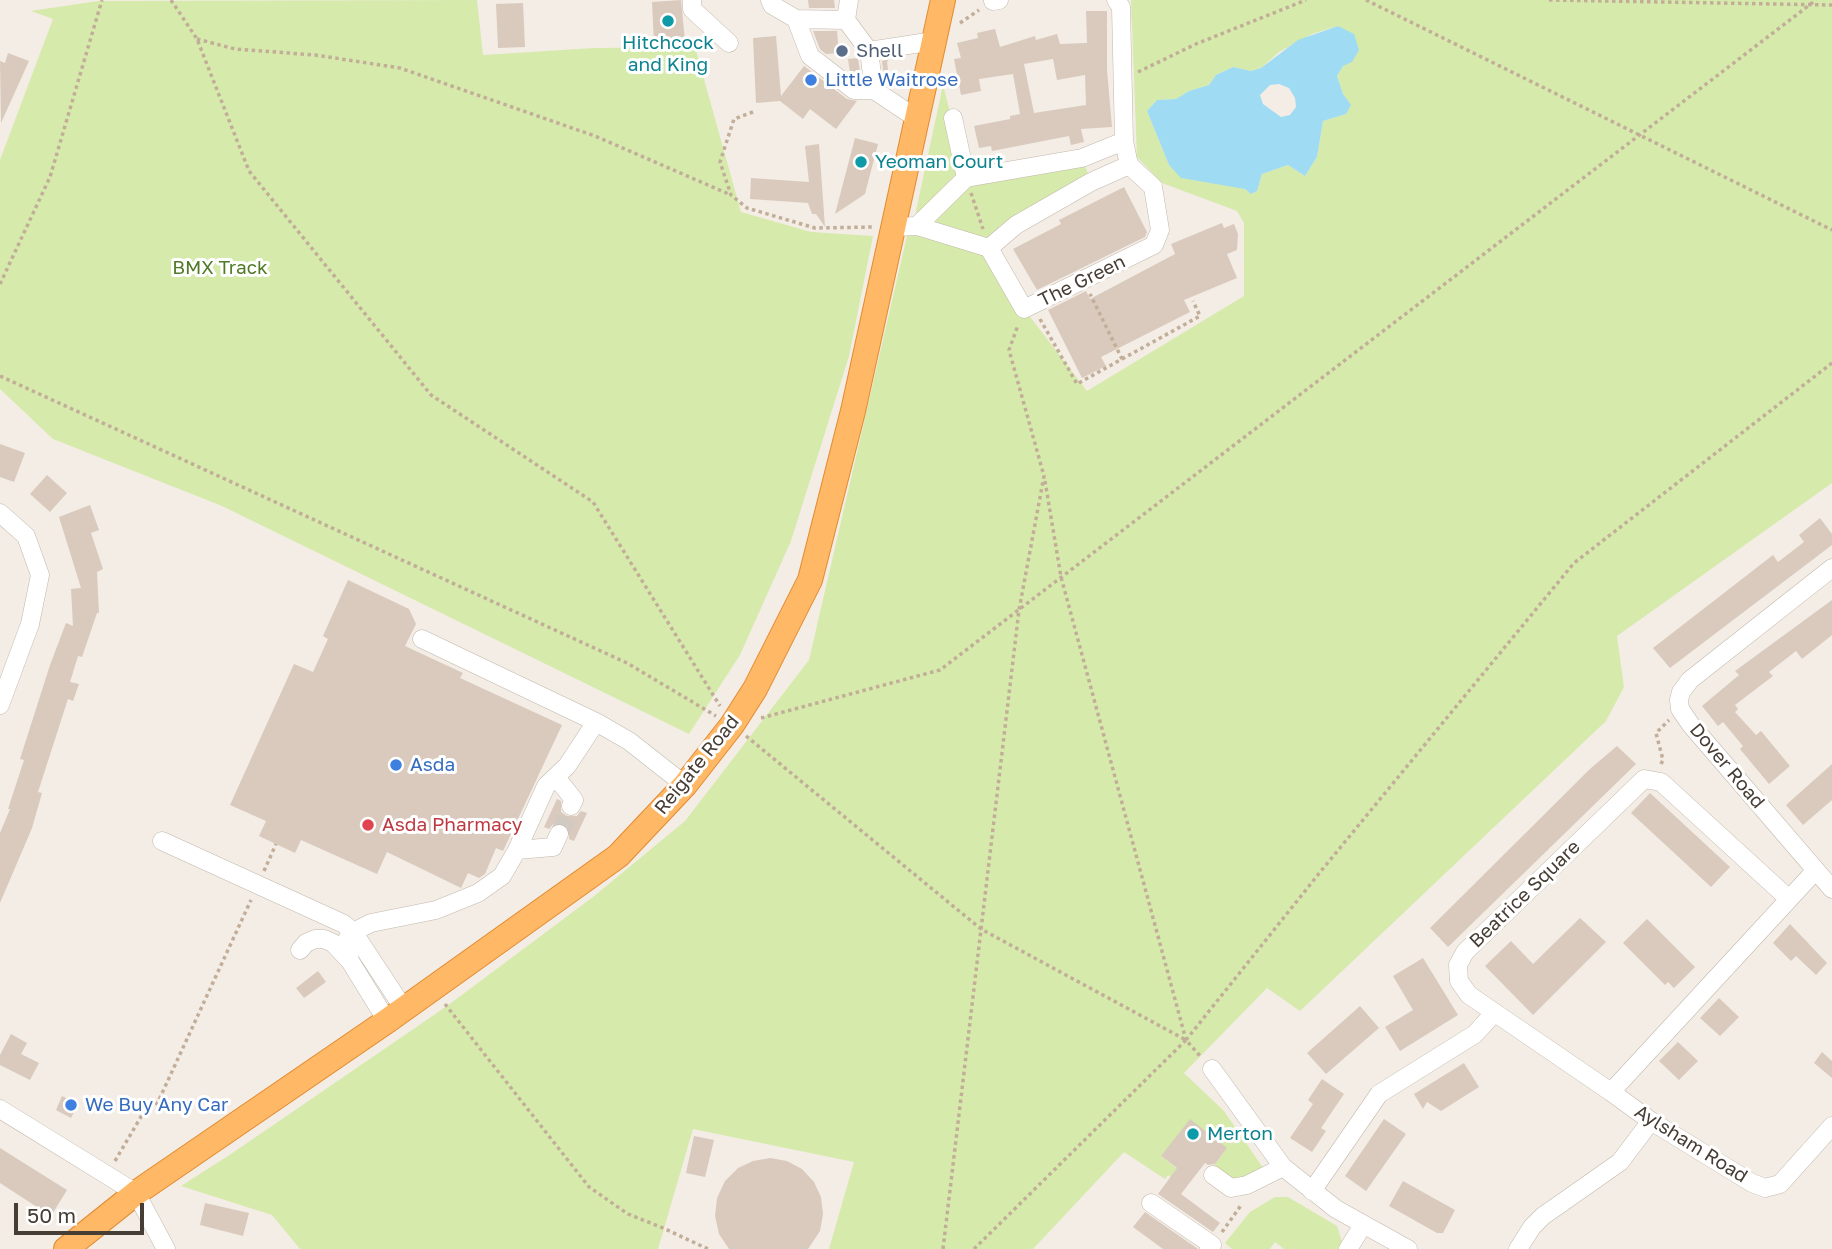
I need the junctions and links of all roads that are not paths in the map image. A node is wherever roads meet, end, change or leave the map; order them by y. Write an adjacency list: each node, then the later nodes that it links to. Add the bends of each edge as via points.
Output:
1 (692, 0): 9 (street, via 692,9)
2 (770, 0): 6 (street)
3 (849, 0): 7 (street)
4 (1116, 0): 14 (street, via 1121,7)
5 (943, 4): 8 (highway, Reigate Road)
6 (796, 19): 7 (street); 11 (street, via 810,56 854,90)
7 (846, 20): 10 (street)
8 (934, 41): 10 (street); 12 (highway, Reigate Road)
9 (729, 43)
10 (869, 51): 11 (street)
11 (874, 90): 12 (street)
12 (916, 118): 19 (highway, Reigate Road)
13 (953, 118): 17 (street)
14 (1124, 141): 15 (street); 16 (street)
15 (1082, 158): 17 (street); 18 (street)
16 (1129, 165): 18 (street); 20 (street, The Green, via 1153,187 1160,230 1154,246 1028,307)
17 (966, 178): 19 (street)
18 (1090, 182): 20 (street, via 1016,225)
19 (906, 227): 20 (street); 27 (highway, Reigate Road, via 810,580 755,689)
20 (989, 248)
21 (0, 513): 24 (street, via 26,536 40,575 30,624)
22 (1832, 568): 32 (street, Dover Road, via 1690,680 1681,692 1680,709)
23 (422, 639): 25 (street)
24 (0, 705)
25 (596, 722): 26 (street); 27 (street, via 629,741)
26 (556, 777): 28 (street, via 574,800); 31 (street, via 546,786)
27 (685, 785): 39 (highway, Reigate Road, via 618,856)
28 (572, 806)
29 (559, 834): 31 (street, via 553,847)
30 (162, 841): 35 (street)
31 (517, 850): 36 (street, via 502,876 478,893 436,910 371,923)
32 (1815, 870): 33 (street, Dover Road); 34 (street)
33 (1832, 889)
34 (1789, 899): 38 (street, Beatrice Square, via 1661,782 1644,779 1461,957 1458,981); 41 (street)
35 (314, 909): 36 (street); 37 (street, via 308,944 324,939)
36 (354, 933): 37 (street, via 345,944); 39 (street)
37 (350, 961): 39 (street)
38 (1494, 1013): 41 (street, Beatrice Square); 47 (street, via 1475,1034 1379,1094)
39 (396, 1015): 48 (highway, Reigate Road)
40 (1212, 1069): 45 (street)
41 (1611, 1092): 43 (street, Aylsham Road)
42 (0, 1109): 48 (street)
43 (1651, 1121): 44 (street, Aylsham Road, via 1765,1188 1780,1184); 56 (street, via 1620,1162 1543,1216)
44 (1832, 1126)
45 (1283, 1167): 46 (street, via 1231,1188); 47 (street)
46 (1213, 1175)
47 (1312, 1191): 50 (street)
48 (136, 1193): 52 (highway, Reigate Road); 53 (street)
49 (1152, 1203): 51 (street)
50 (1363, 1224): 54 (street); 55 (street)
51 (1210, 1247)
52 (66, 1249)
53 (166, 1249)
54 (1348, 1249)
55 (1408, 1249)
56 (1518, 1249)

